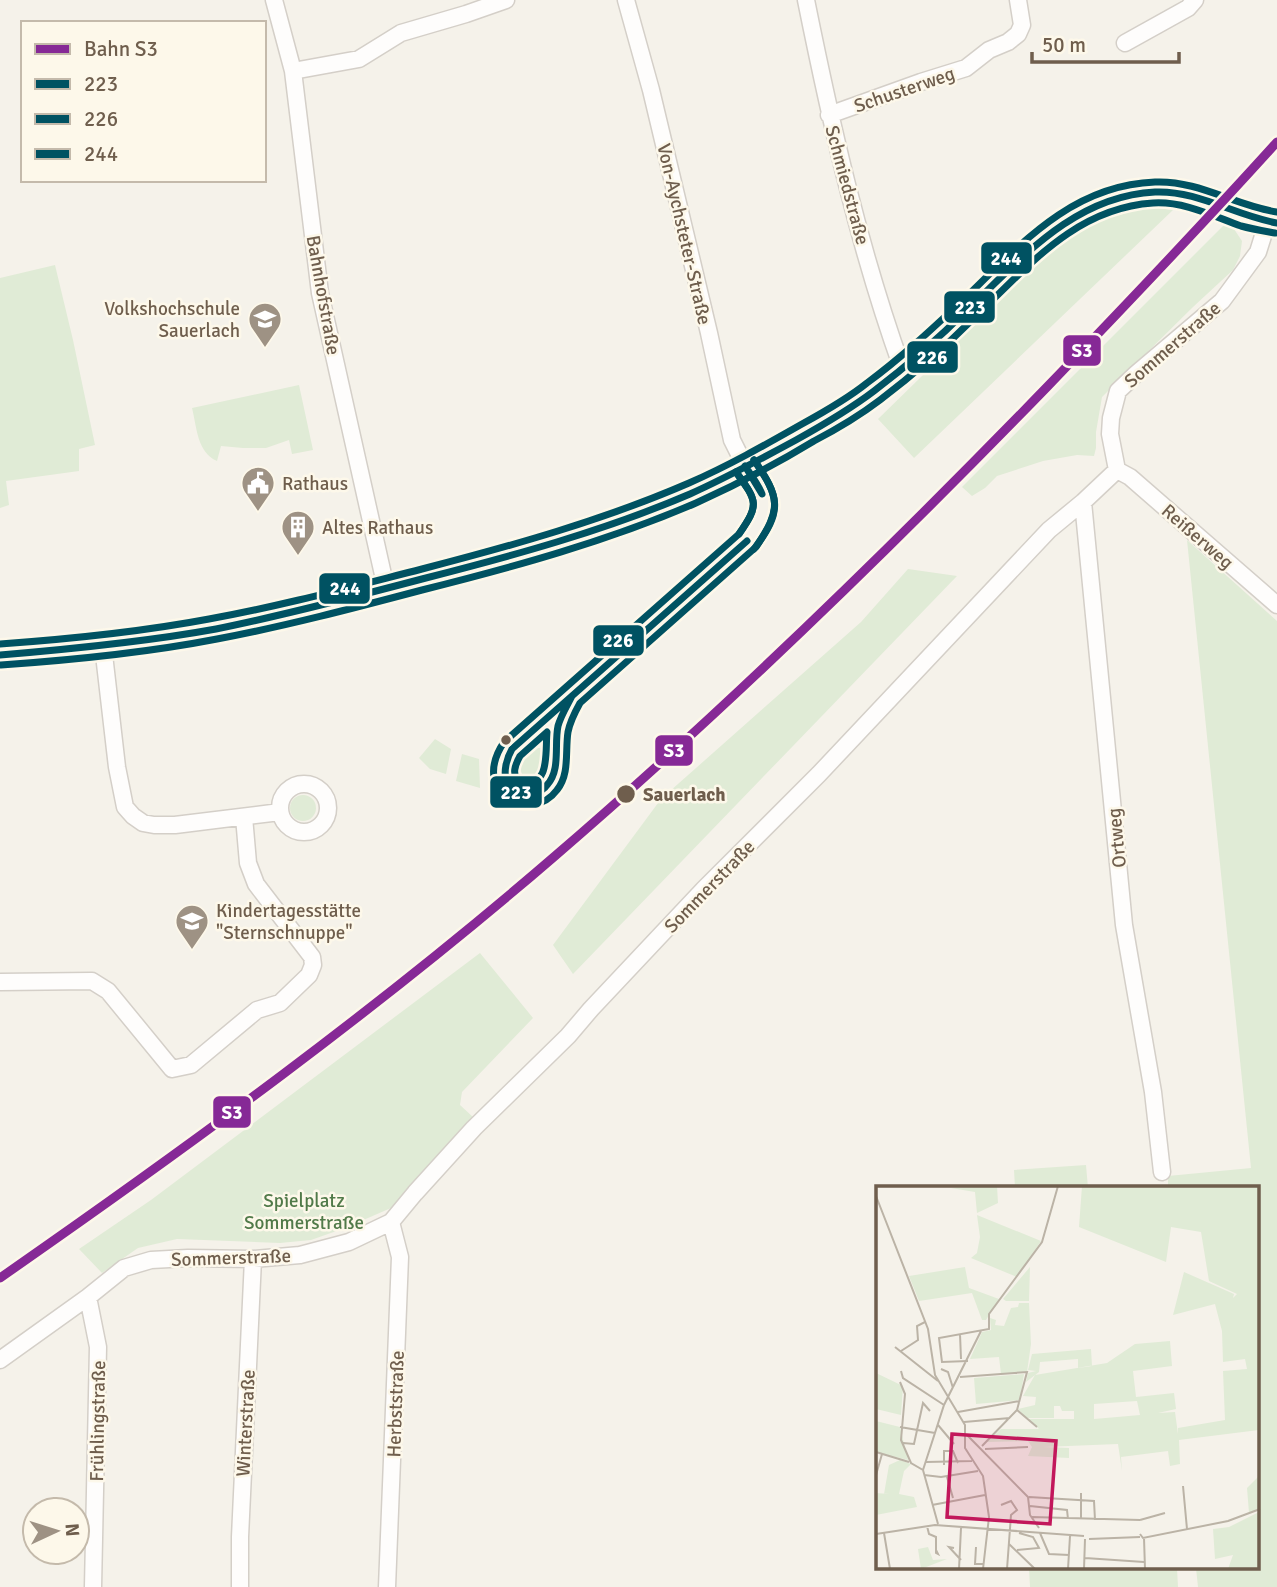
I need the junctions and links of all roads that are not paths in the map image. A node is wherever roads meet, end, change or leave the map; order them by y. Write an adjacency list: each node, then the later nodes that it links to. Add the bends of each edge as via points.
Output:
1 (274, 0): 8 (street, Bahnhofstraße)
2 (506, 0): 8 (street, via 401,33 359,59)
3 (626, 0): 12 (street, Von-Aychsteter-Straße, via 732,440)
4 (806, 0): 9 (street, Schmiedstraße)
5 (1018, 0): 9 (street, Schusterweg, via 1022,24 1018,34 966,68)
6 (1195, 0): 7 (street)
7 (1125, 43)
8 (293, 71): 15 (street, Bahnhofstraße, via 320,293)
9 (829, 115): 11 (street, Schmiedstraße, via 878,299)
10 (1272, 223): 11 (main road, via 1159,191 1107,200 1077,213 1039,240); 13 (street, Sommerstraße, via 1258,252 1223,301 1118,391 1110,434)
11 (902, 368): 12 (main road, via 856,405)
12 (745, 466): 15 (main road, via 658,508 538,548)
13 (1117, 470): 14 (street, Sommerstraße); 16 (street, Reißerweg)
14 (1083, 502): 22 (street, Ortweg, via 1124,925); 23 (street, Sommerstraße, via 1049,530 568,1036 474,1128)
15 (386, 588): 17 (main road, via 244,623)
16 (1277, 605)
17 (103, 646): 18 (main road); 20 (street, via 117,767 129,812 154,825)
18 (0, 655)
19 (280, 812): 20 (street)
20 (244, 817): 21 (street, via 248,863 256,884 312,957 313,965 309,975 280,1003 257,1010 191,1065 172,1069 108,991 92,981)
21 (0, 982)
22 (1162, 1172)
23 (391, 1222): 24 (street, Sommerstraße, via 327,1249); 29 (street, Herbststraße, via 400,1257)
24 (253, 1259): 25 (street, Sommerstraße, via 151,1260 124,1268); 28 (street, Winterstraße)
25 (88, 1297): 26 (street, Sommerstraße); 27 (street, Frühlingstraße, via 98,1348)
26 (0, 1360)
27 (93, 1587)
28 (240, 1587)
29 (387, 1587)

